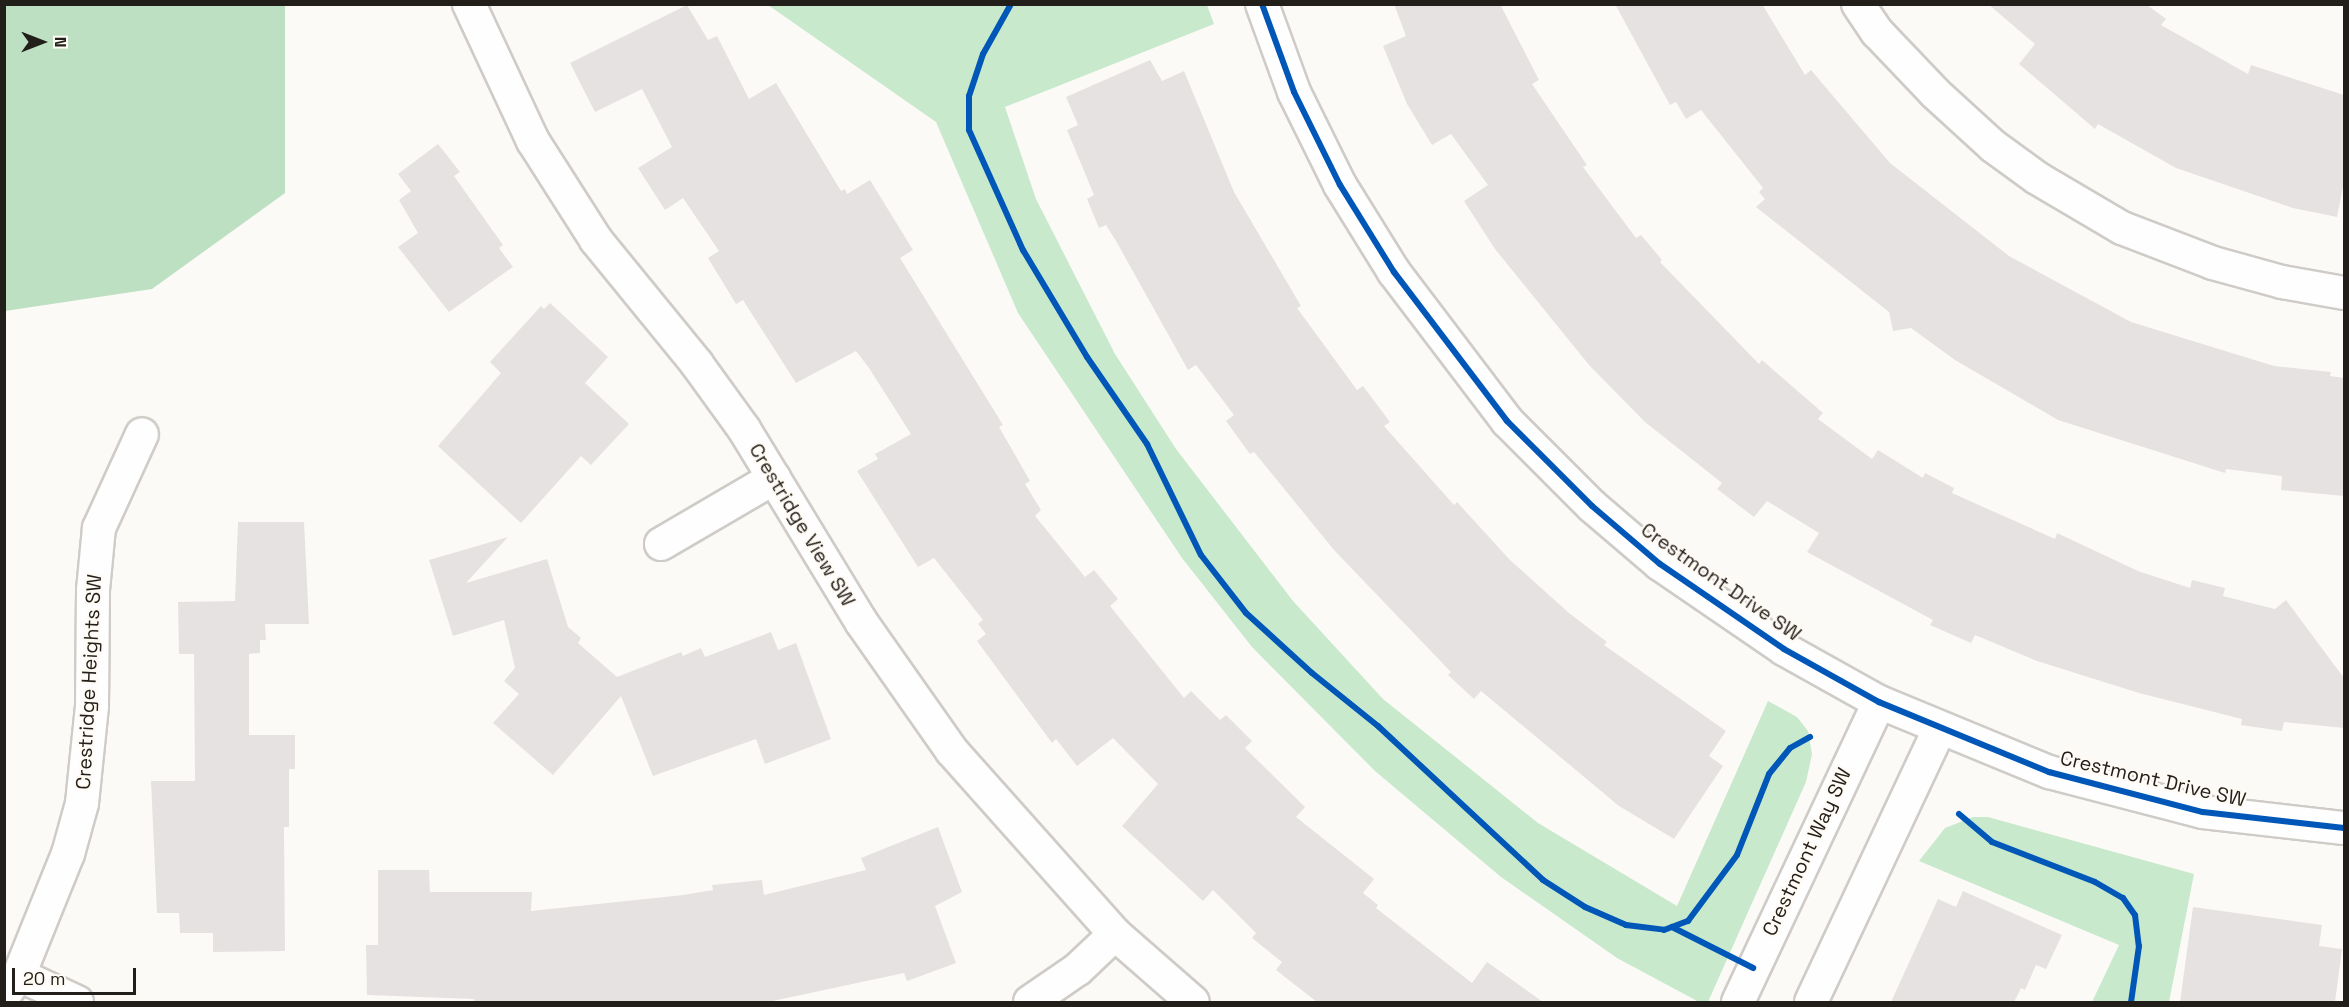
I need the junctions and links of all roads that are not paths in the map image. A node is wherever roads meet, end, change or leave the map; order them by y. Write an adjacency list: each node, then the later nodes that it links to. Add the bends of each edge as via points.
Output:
1 (469, 4): 6 (street, Crestridge View SW, via 533,141 589,230 697,364)
2 (1262, 4): 8 (street, Crestmont Drive SW, via 1294,92 1340,185 1394,272 1507,421 1592,506 1660,564 1784,649)
3 (1858, 4): 4 (street, via 1877,32 1935,93 1993,146 2037,178 2122,228 2213,263 2282,282)
4 (2344, 292)
5 (142, 434): 12 (street, Crestridge Heights SW, via 99,528 93,590 92,706 82,803 68,854)
6 (774, 478): 7 (street); 11 (street, Crestridge View SW, via 862,623 951,751)
7 (661, 544)
8 (1879, 702): 9 (street, Crestmont Drive SW); 16 (street, Crestmont Way SW)
9 (1939, 730): 10 (street, Crestmont Drive SW, via 2049,772 2131,795 2203,812); 17 (street)
10 (2344, 828)
11 (1115, 934): 14 (street, via 1078,969); 15 (street, Crestridge View SW)
12 (12, 985): 13 (street)
13 (77, 1002)
14 (1030, 1002)
15 (1193, 1002)
16 (1738, 1002)
17 (1811, 1002)

